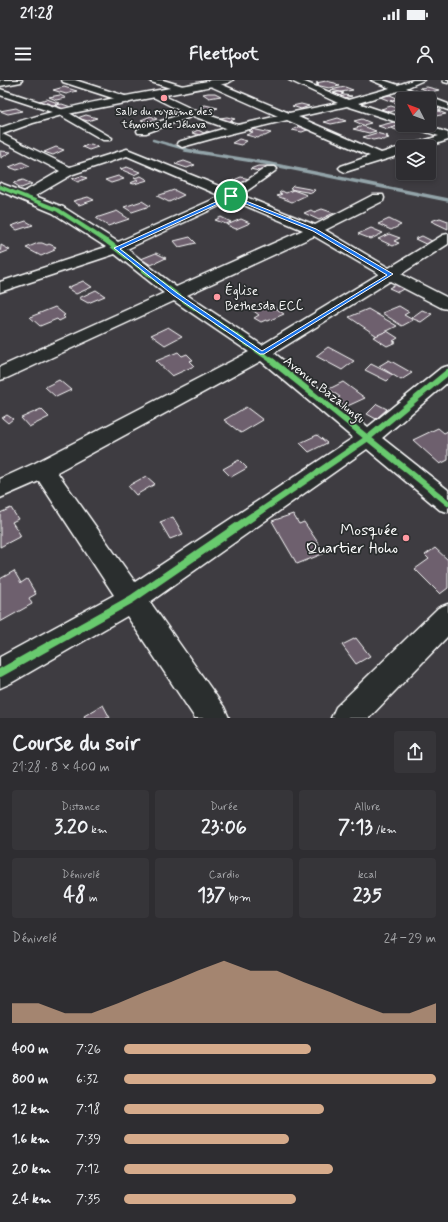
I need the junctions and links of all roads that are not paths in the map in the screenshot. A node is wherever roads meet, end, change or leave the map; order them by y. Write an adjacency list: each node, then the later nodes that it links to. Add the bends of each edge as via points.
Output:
1 (18, 80): 8 (street)
2 (66, 80): 15 (street)
3 (154, 80): 10 (street)
4 (228, 80): 9 (street)
5 (293, 80): 16 (street)
6 (375, 80): 11 (street)
7 (420, 80): 11 (street)
8 (0, 83)
9 (211, 83): 10 (street); 21 (street)
10 (183, 89): 14 (street)
11 (400, 89): 13 (street); 16 (street)
12 (0, 92): 19 (street)
13 (408, 92)
14 (156, 94): 15 (street); 20 (street)
15 (128, 100): 19 (street)
16 (347, 103): 21 (street); 22 (street)
17 (436, 103): 18 (street)
18 (448, 107)
19 (61, 112): 25 (street); 29 (street)
20 (193, 113): 23 (street); 24 (street)
21 (290, 117): 23 (street); 33 (street)
22 (396, 119)
23 (236, 128): 31 (street)
24 (142, 131)
25 (0, 132)
26 (436, 132): 28 (street)
27 (0, 136): 36 (street)
28 (448, 136): 30 (street)
29 (107, 138)
30 (436, 140)
31 (182, 144)
32 (396, 152): 33 (street)
33 (381, 157): 34 (street)
34 (345, 168)
35 (271, 169): 38 (street)
36 (70, 171): 38 (street, via 127,152); 39 (street)
37 (0, 187): 39 (street, Avenue Bazalungu)
38 (231, 196): 41 (street); 43 (street)
39 (25, 197): 43 (street, Avenue Bazalungu, via 58,210)
40 (378, 198): 41 (street)
41 (315, 230): 44 (street); 46 (street)
42 (448, 238): 44 (street)
43 (116, 248): 45 (street); 46 (street, Avenue Bazalungu)
44 (391, 274): 47 (street); 48 (street)
45 (0, 287)
46 (175, 294): 48 (street, Avenue Bazalungu); 50 (street)
47 (448, 304)
48 (262, 353): 51 (street, Avenue Bazalungu); 52 (street)
49 (448, 372): 51 (street)
50 (0, 374)
51 (368, 438): 54 (street, Avenue Bazalungu); 55 (street)
52 (43, 469): 53 (street); 55 (street)
53 (0, 489)
54 (448, 503)
55 (132, 599): 57 (street); 58 (street)
56 (448, 617): 59 (street)
57 (0, 673)
58 (213, 718)
59 (347, 718)

